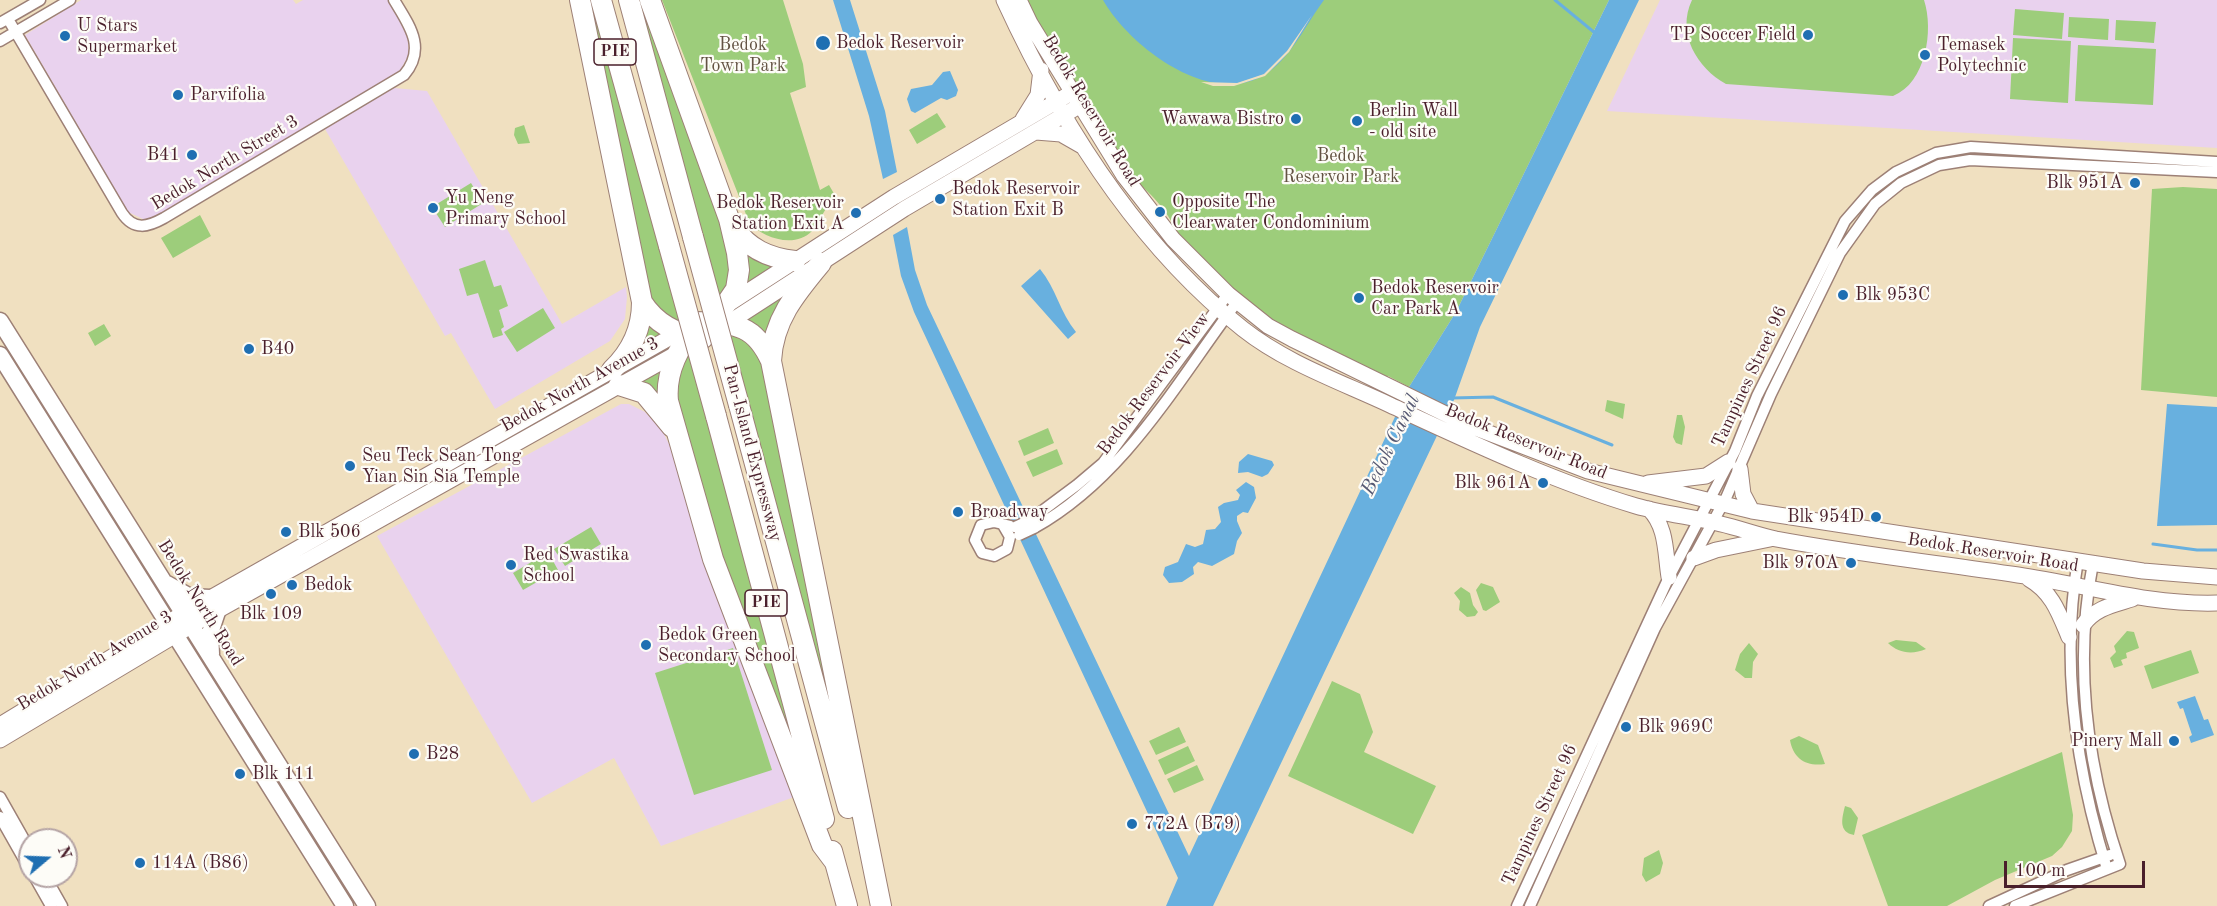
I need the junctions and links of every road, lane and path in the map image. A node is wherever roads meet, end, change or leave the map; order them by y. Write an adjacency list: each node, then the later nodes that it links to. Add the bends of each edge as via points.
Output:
1 (40, 0): 10 (street)
2 (70, 0): 11 (street)
3 (394, 0): 11 (street, Bedok North Street 3, via 416,40 413,61 404,75 164,218 144,226 130,222 122,213)
4 (579, 0): 24 (highway)
5 (601, 0): 67 (highway, Pan-Island Expressway / PIE, bridge)
6 (629, 0): 76 (highway, Pan-Island Expressway / PIE, bridge)
7 (650, 0): 20 (highway)
8 (1005, 0): 13 (main road, Bedok Reservoir Road)
9 (1019, 0): 14 (main road, Bedok Reservoir Road)
10 (4, 21): 11 (street, Bedok North Street 3)
11 (16, 31): 12 (street)
12 (0, 40)
13 (1041, 70): 14 (main road, Bedok Reservoir Road); 15 (main road, via 1038,95)
14 (1069, 103): 15 (main road, Bedok North Avenue 3); 16 (main road, Bedok North Avenue 3); 17 (main road, Bedok Reservoir Road); 23 (main road, Bedok Reservoir Road, via 1150,211)
15 (1020, 124): 21 (main road, Bedok North Avenue 3, via 894,197)
16 (1036, 132): 17 (main road, via 1061,134); 22 (main road, Bedok North Avenue 3)
17 (1087, 150): 25 (main road, Bedok Reservoir Road, via 1159,248)
18 (2217, 162): 33 (street, Tampines Street 96, via 1971,147 1936,153 1896,172 1872,189 1845,221 1757,396)
19 (2217, 172): 33 (street, Tampines Street 96, via 1970,160 1939,165 1901,183 1875,204 1854,229)
20 (729, 219): 21 (highway, via 751,247); 27 (highway, via 739,270 736,289)
21 (795, 261): 27 (main road, Bedok North Avenue 3)
22 (821, 263): 27 (main road, Bedok North Avenue 3); 29 (highway, via 781,317 772,340)
23 (1232, 298): 25 (street, Bedok Reservoir View); 31 (main road, Bedok Reservoir Road, via 1268,326 1385,384)
24 (642, 302): 27 (highway, via 660,322); 30 (highway, via 637,334)
25 (1222, 311): 31 (main road, Bedok Reservoir Road, via 1264,345 1378,399); 40 (street, Bedok Reservoir View, bridge, via 1103,462 1032,524)
26 (0, 321): 49 (main road, Bedok North Road)
27 (701, 329): 29 (highway, via 741,326 751,332); 30 (main road, Bedok North Avenue 3); 32 (highway, via 667,389)
28 (0, 355): 56 (main road, Bedok North Road)
29 (771, 361): 77 (highway)
30 (615, 378): 32 (highway, via 647,395); 53 (main road, Bedok North Avenue 3)
31 (1465, 432): 34 (main road, Bedok Reservoir Road); 36 (main road, Bedok Reservoir Road, via 1541,471)
32 (677, 437): 67 (highway, via 726,598 822,845)
33 (1734, 466): 34 (main road, via 1706,476); 35 (street, Tampines Street 96); 37 (main road)
34 (1639, 484): 35 (main road, Bedok Reservoir Road)
35 (1715, 503): 37 (main road, Bedok Reservoir Road); 38 (street, Tampines Street 96)
36 (1649, 509): 38 (main road, Bedok Reservoir Road); 47 (main road, via 1662,528)
37 (1752, 512): 44 (main road, Bedok Reservoir Road)
38 (1705, 521): 41 (main road, Bedok Reservoir Road); 43 (street, Tampines Street 96); 47 (street, Tampines Street 96)
39 (1003, 525): 40 (street); 42 (street, via 1010,535); 42 (street, via 983,525 975,541 981,552 990,556 1001,554)
40 (1017, 531): 42 (street, Bedok Reservoir View)
41 (1773, 538): 43 (main road); 46 (main road, Bedok Reservoir Road)
42 (1008, 546)
43 (1694, 558): 79 (street, Tampines Street 96, via 1655,628)
44 (2078, 560): 45 (main road, Bedok Reservoir Road); 50 (street)
45 (2093, 563): 48 (main road, Bedok Reservoir Road); 50 (street)
46 (2022, 576): 50 (main road, Bedok Reservoir Road); 57 (main road, via 2043,587 2051,597)
47 (1668, 577): 78 (street, Tampines Street 96)
48 (2217, 577)
49 (166, 584): 53 (main road); 54 (main road, Bedok North Road)
50 (2081, 586): 51 (main road, Bedok Reservoir Road); 55 (street); 57 (street)
51 (2135, 598): 52 (main road, Bedok Reservoir Road, via 2181,604); 55 (main road, via 2100,610)
52 (2217, 603)
53 (214, 605): 54 (main road, Bedok North Avenue 3); 58 (main road)
54 (188, 619): 56 (main road, Bedok North Avenue 3); 58 (main road, Bedok North Road)
55 (2083, 625): 65 (street, via 2085,707 2094,773)
56 (173, 628): 59 (main road, Bedok North Avenue 3); 60 (main road, Bedok North Avenue 3); 73 (main road, Bedok North Road)
57 (2069, 637): 66 (street, via 2072,712 2084,782)
58 (212, 658): 74 (main road, Bedok North Road)
59 (0, 725)
60 (0, 740)
61 (0, 797): 63 (street)
62 (0, 817): 64 (street)
63 (18, 829)
64 (18, 849)
65 (2116, 853): 66 (street); 68 (street, via 2120,864)
66 (2104, 858): 68 (street); 80 (street, via 2067,870)
67 (834, 861): 75 (highway, Pan-Island Expressway / PIE)
68 (2107, 869): 81 (street)
69 (41, 888): 71 (street)
70 (52, 888): 72 (street)
71 (51, 906)
72 (62, 906)
73 (345, 906)
74 (367, 906)
75 (847, 906)
76 (876, 906)
77 (881, 906)
78 (1517, 906)
79 (1530, 906)
80 (1989, 906)
81 (2015, 906)

